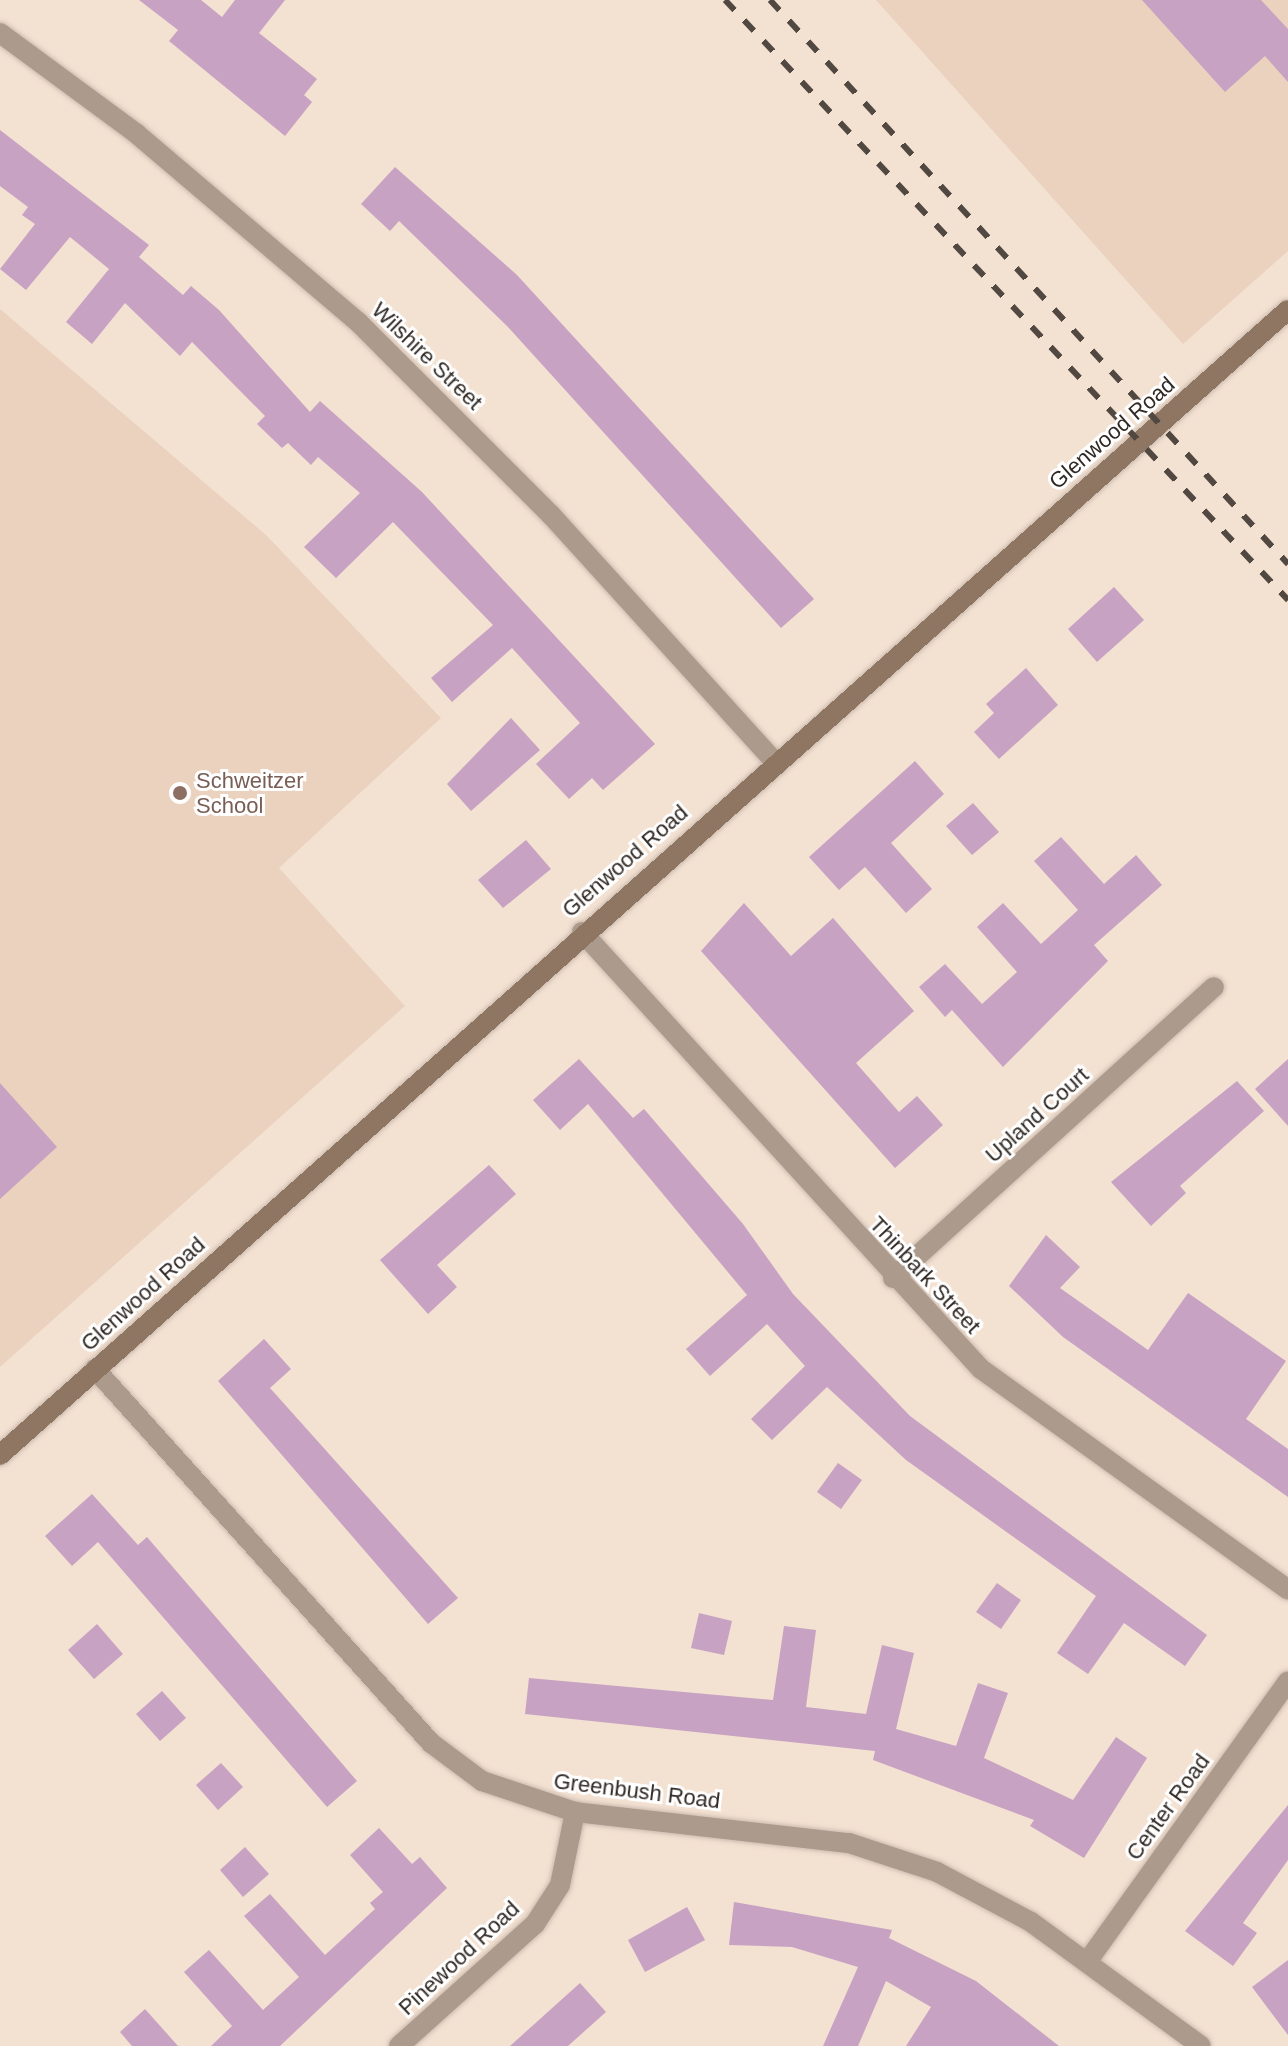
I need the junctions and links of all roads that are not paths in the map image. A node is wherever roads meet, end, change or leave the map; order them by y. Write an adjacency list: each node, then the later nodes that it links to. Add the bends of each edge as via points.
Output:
1 (0, 33): 3 (street, Wilshire Street, via 159,152 368,331 551,515)
2 (1288, 310): 3 (street, Glenwood Road)
3 (775, 762): 4 (street, Glenwood Road)
4 (582, 932): 6 (street, Thinbark Street); 7 (street, Glenwood Road)
5 (1214, 987): 6 (street, Upland Court)
6 (893, 1278): 9 (street, Thinbark Street, via 981,1369)
7 (95, 1369): 8 (street, Glenwood Road); 11 (street, Greenbush Road, via 431,1743 501,1790)
8 (0, 1455)
9 (1288, 1590)
10 (1288, 1681): 12 (street, Center Road)
11 (575, 1812): 12 (street, Greenbush Road, via 803,1836 895,1856 980,1891); 13 (street, Pinewood Road, via 560,1885 535,1924)
12 (1087, 1962): 14 (street, Greenbush Road)
13 (399, 2046)
14 (1201, 2046)

